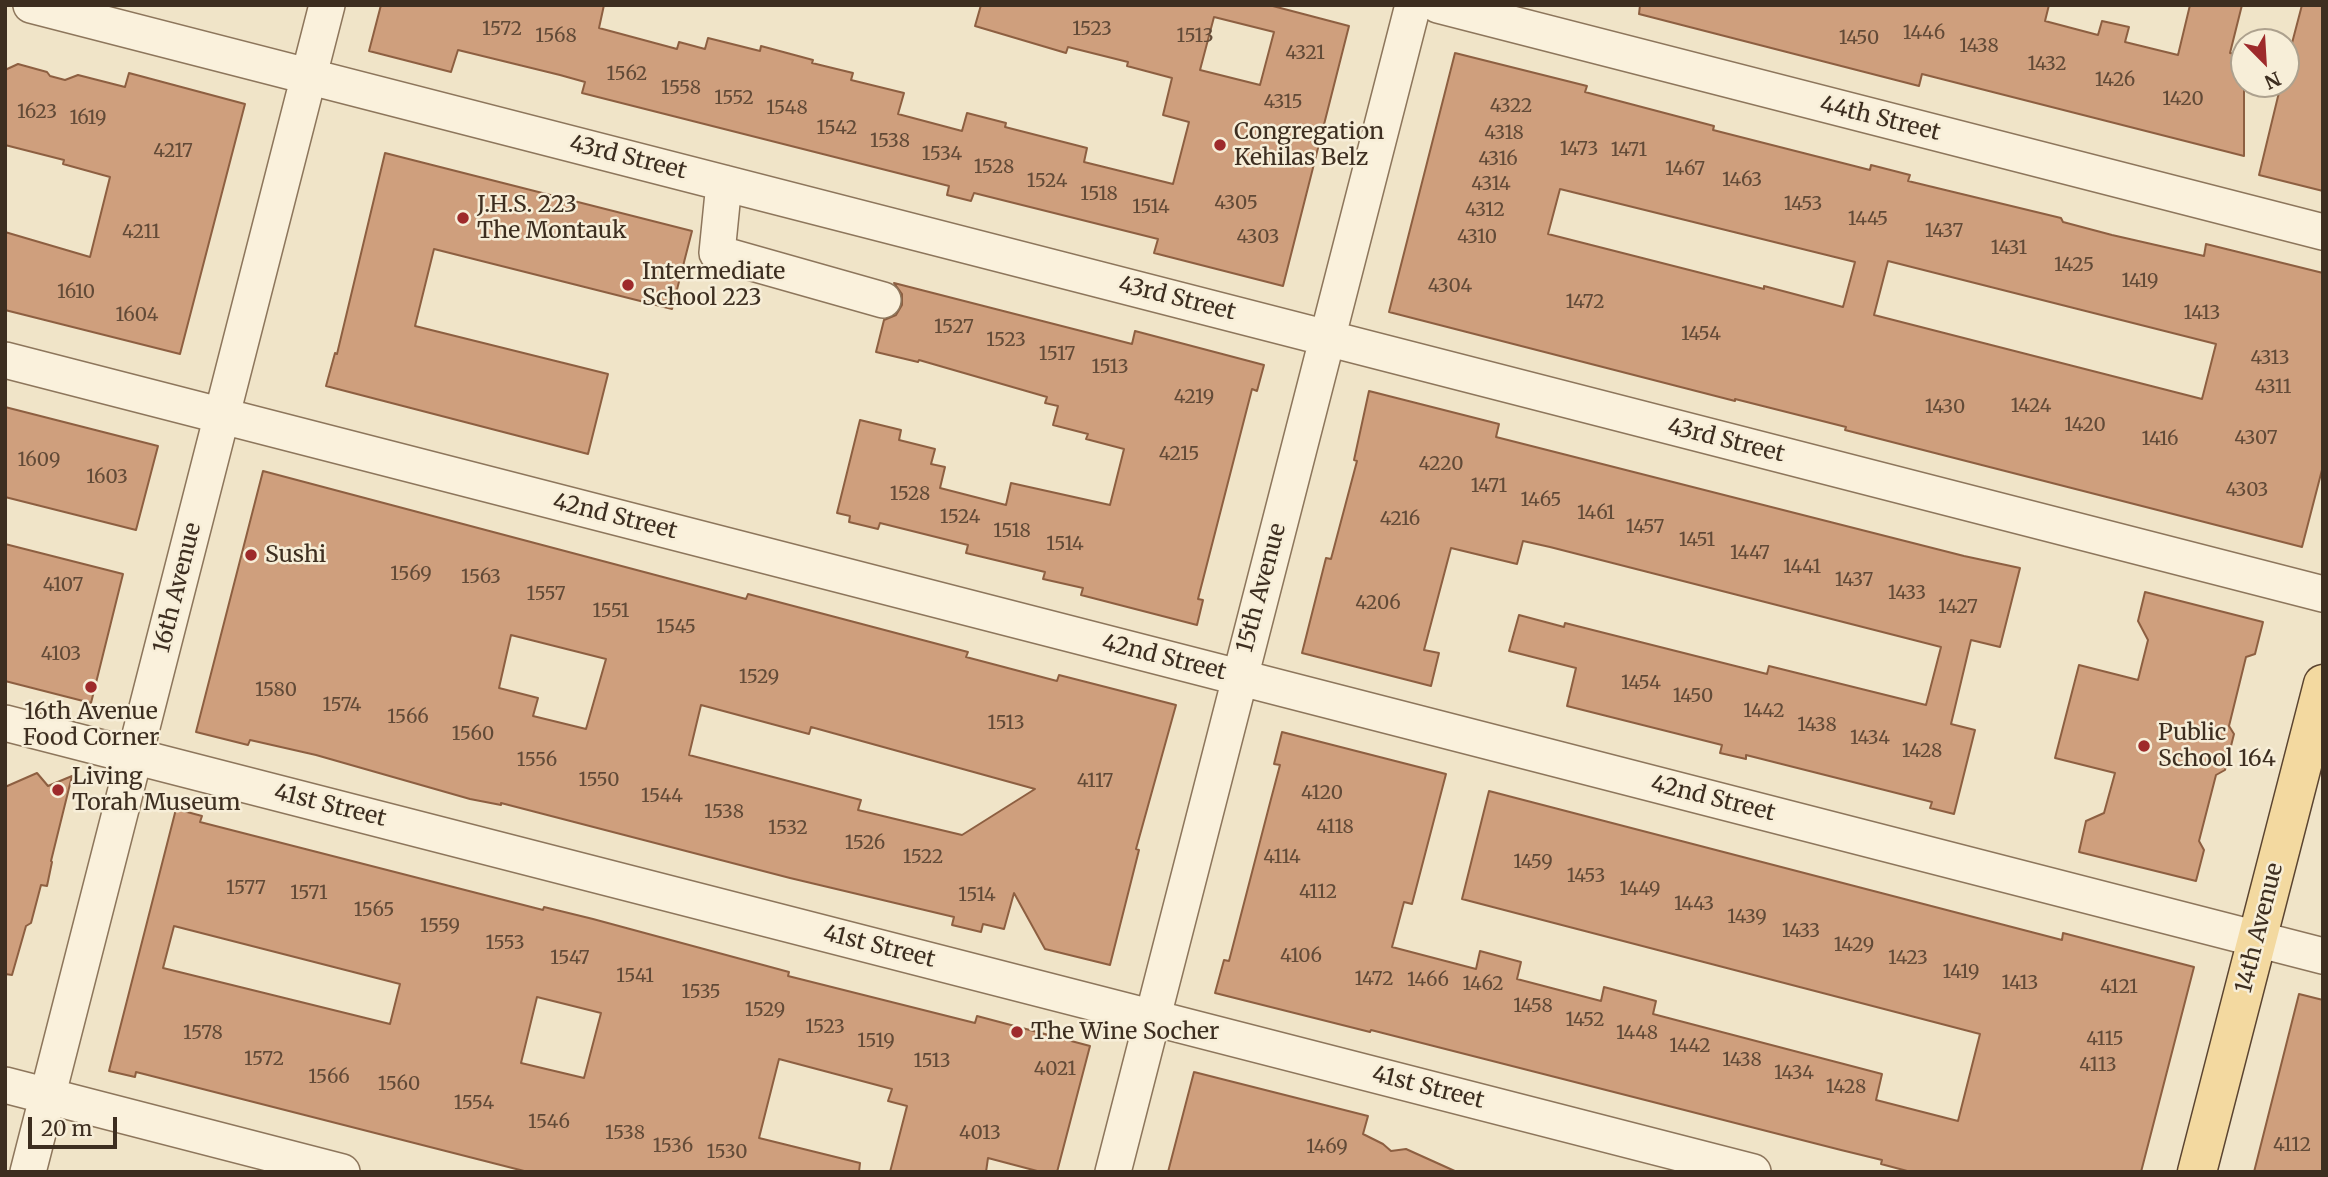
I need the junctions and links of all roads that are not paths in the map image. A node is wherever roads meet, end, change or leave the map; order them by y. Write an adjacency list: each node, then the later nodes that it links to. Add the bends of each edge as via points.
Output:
1 (32, 5): 5 (street, 43rd Street)
2 (327, 5): 5 (street, 16th Avenue)
3 (1413, 5): 9 (street, 15th Avenue)
4 (1438, 5): 7 (street, 44th Street)
5 (309, 76): 6 (street, 43rd Street); 11 (street, 16th Avenue)
6 (723, 183): 8 (street, via 717,253); 9 (street, 43rd Street)
7 (2323, 232)
8 (883, 300)
9 (1327, 338): 12 (street, 43rd Street); 13 (street, 15th Avenue)
10 (5, 360): 11 (street, 42nd Street)
11 (222, 416): 13 (street, 42nd Street); 16 (street, 16th Avenue)
12 (2323, 594)
13 (1239, 677): 17 (street, 42nd Street); 19 (street, 15th Avenue)
14 (2323, 684): 17 (main road, 14th Avenue)
15 (5, 723): 16 (street, 41st Street)
16 (135, 756): 19 (street, 41st Street); 21 (street, 16th Avenue)
17 (2257, 939): 18 (street, 42nd Street); 26 (main road, 14th Avenue)
18 (2323, 956)
19 (1152, 1018): 24 (street, 15th Avenue); 25 (street, 41st Street)
20 (5, 1085): 21 (street)
21 (47, 1096): 22 (street, 16th Avenue); 23 (street)
22 (28, 1172)
23 (342, 1172)
24 (1113, 1172)
25 (1753, 1172)
26 (2197, 1172)

